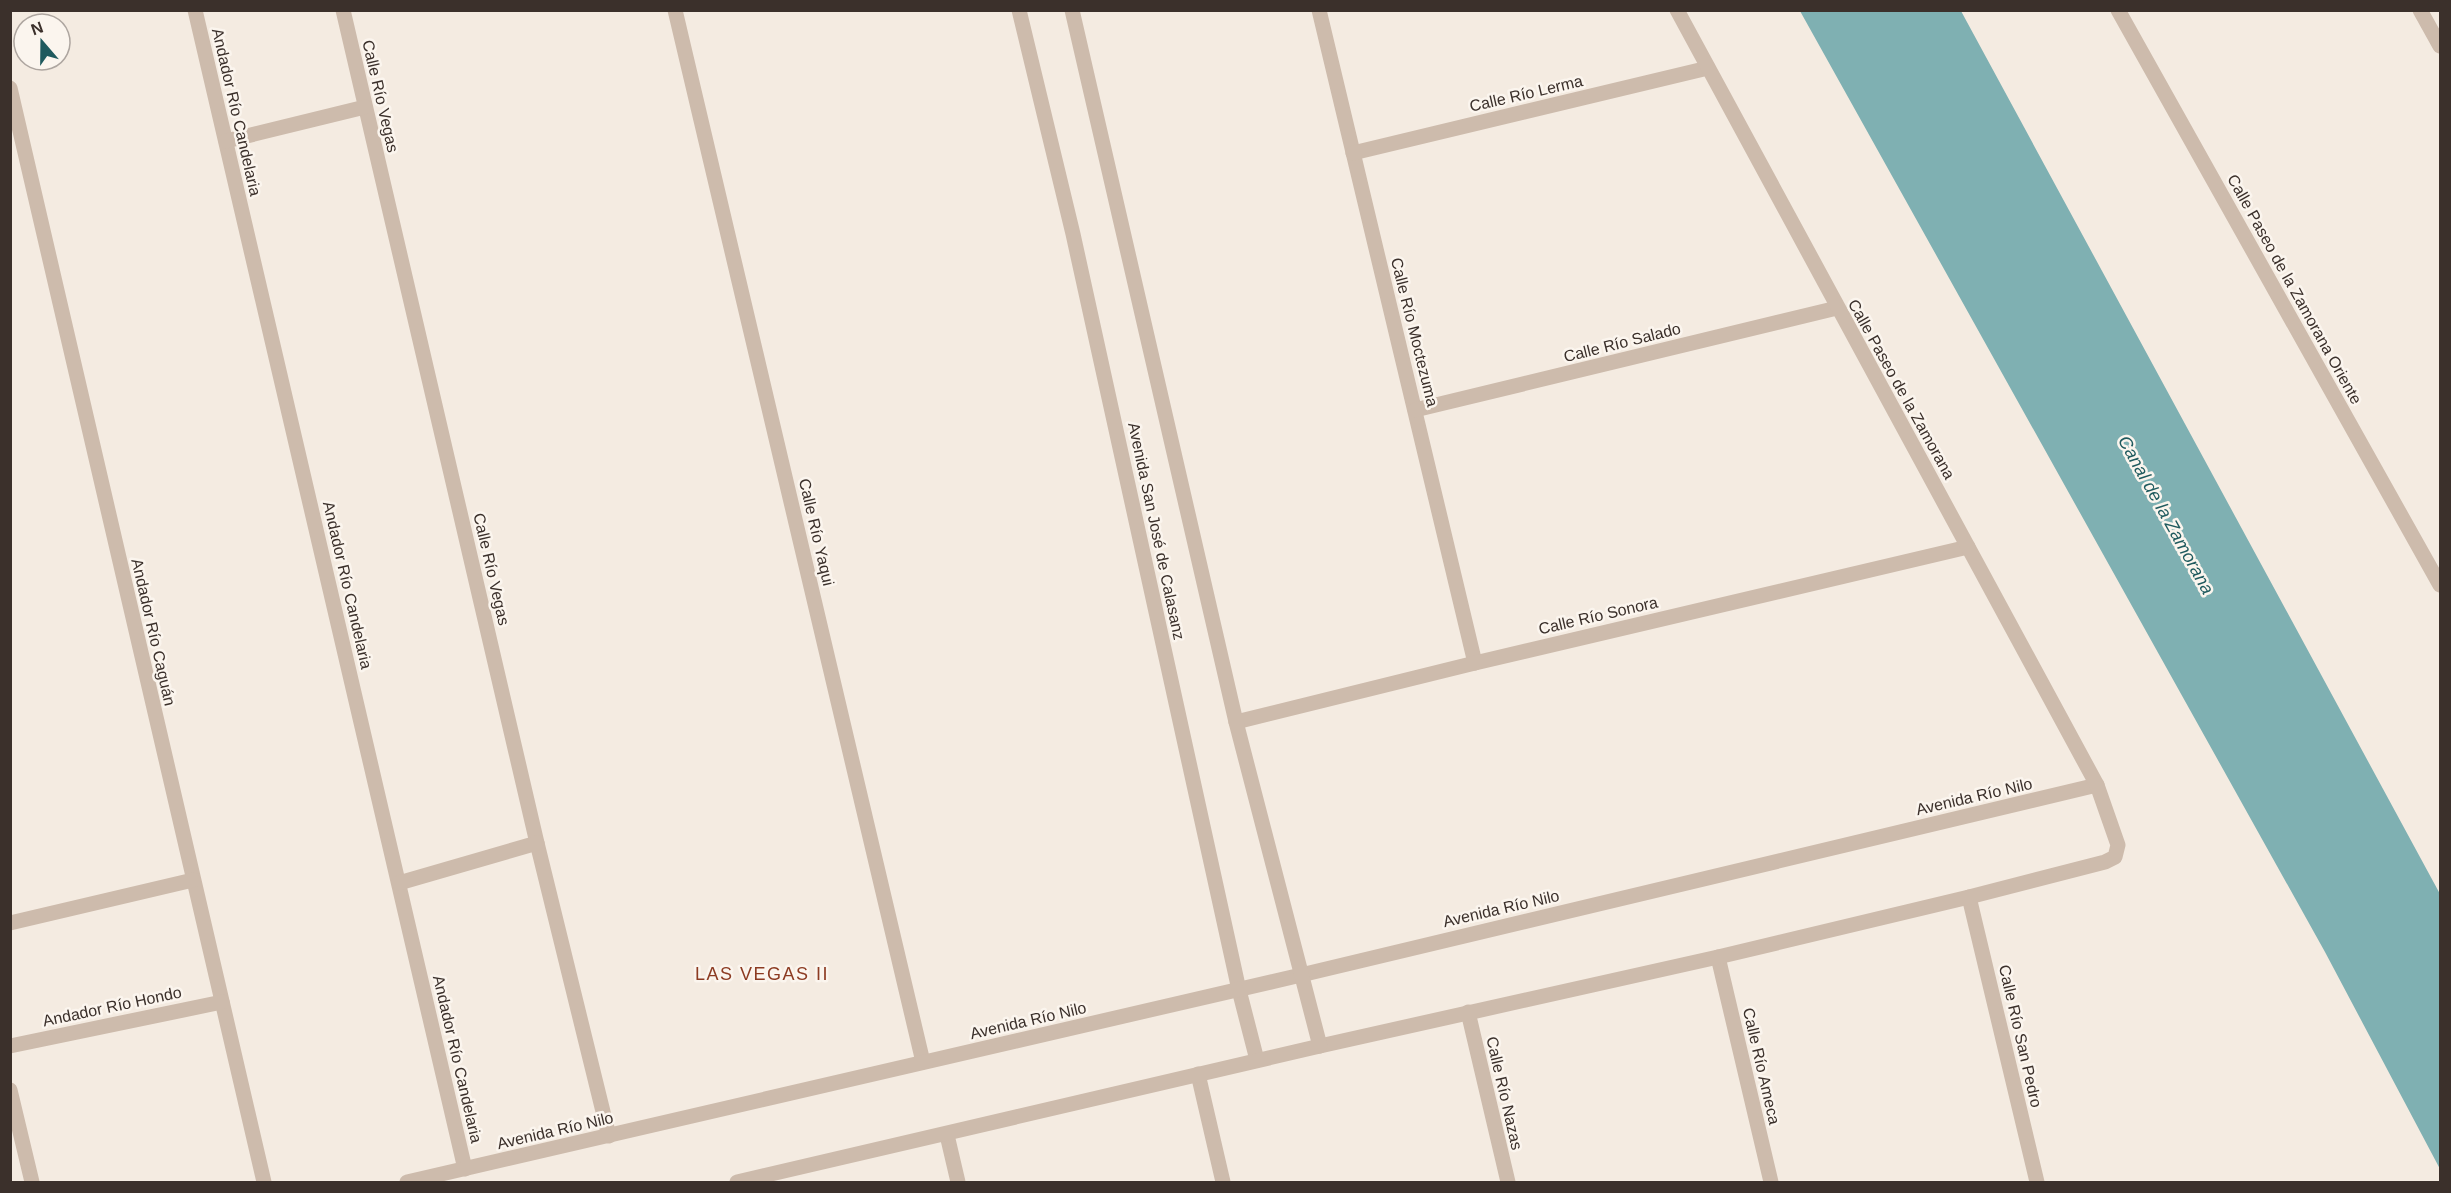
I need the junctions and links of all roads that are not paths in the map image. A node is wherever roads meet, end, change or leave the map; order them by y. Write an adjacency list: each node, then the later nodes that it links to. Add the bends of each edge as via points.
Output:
1 (195, 10): 14 (street, Andador Río Candelaria)
2 (343, 10): 13 (street, Calle Río Vegas)
3 (675, 10): 37 (street, Calle Río Yaqui)
4 (1019, 10): 31 (street, Avenida San José de Calasanz, via 1073,234)
5 (1071, 10): 22 (street, Avenida San José de Calasanz)
6 (1318, 10): 16 (street, Calle Río Moctezuma)
7 (1677, 10): 11 (street, Calle Paseo de la Zamorana)
8 (2118, 10): 20 (street, Calle Paseo de la Zamorana Oriente)
9 (2420, 10): 10 (street)
10 (2440, 46)
11 (1708, 68): 16 (street, Calle Río Lerma); 17 (street, Calle Paseo de la Zamorana)
12 (10, 88): 15 (street, Andador Río Caguán)
13 (365, 107): 14 (street); 24 (street, Calle Río Vegas)
14 (226, 141): 26 (street, Andador Río Candelaria)
15 (18, 146): 25 (street, Andador Río Caguán)
16 (1353, 153): 18 (street, Calle Río Moctezuma)
17 (1837, 308): 18 (street, Calle Río Salado); 19 (street, Calle Paseo de la Zamorana)
18 (1415, 410): 21 (street, Calle Río Moctezuma)
19 (1968, 546): 21 (street, Calle Río Sonora); 23 (street, Calle Paseo de la Zamorana)
20 (2440, 585)
21 (1475, 663): 22 (street, Calle Río Sonora)
22 (1236, 722): 30 (street, Avenida San José de Calasanz)
23 (2097, 785): 27 (street, via 2118,845 2115,857); 30 (street, Avenida Río Nilo)
24 (537, 843): 26 (street); 41 (street, Calle Río Vegas)
25 (193, 880): 28 (street); 32 (street, Andador Río Caguán)
26 (399, 883): 42 (street, Andador Río Candelaria)
27 (1969, 897): 29 (street); 52 (street, Calle Río San Pedro)
28 (10, 922)
29 (1718, 957): 33 (street); 51 (street, Calle Río Ameca)
30 (1300, 975): 31 (street, Avenida Río Nilo); 35 (street, Avenida San José de Calasanz)
31 (1239, 990): 36 (street, Avenida San José de Calasanz); 37 (street, Avenida Río Nilo)
32 (222, 1002): 34 (street, Andador Río Hondo); 45 (street, Andador Río Caguán)
33 (1468, 1012): 35 (street); 50 (street, Calle Río Nazas)
34 (10, 1046)
35 (1320, 1046): 36 (street)
36 (1257, 1060): 38 (street)
37 (923, 1062): 41 (street, Avenida Río Nilo)
38 (1198, 1074): 40 (street); 49 (street)
39 (10, 1090): 44 (street)
40 (947, 1135): 47 (street); 48 (street)
41 (609, 1136): 42 (street, Avenida Río Nilo)
42 (465, 1169): 43 (street, Avenida Río Nilo)
43 (428, 1180): 46 (street, Avenida Río Nilo)
44 (32, 1182)
45 (264, 1182)
46 (406, 1182)
47 (737, 1182)
48 (958, 1182)
49 (1223, 1182)
50 (1508, 1182)
51 (1771, 1182)
52 (2037, 1182)

